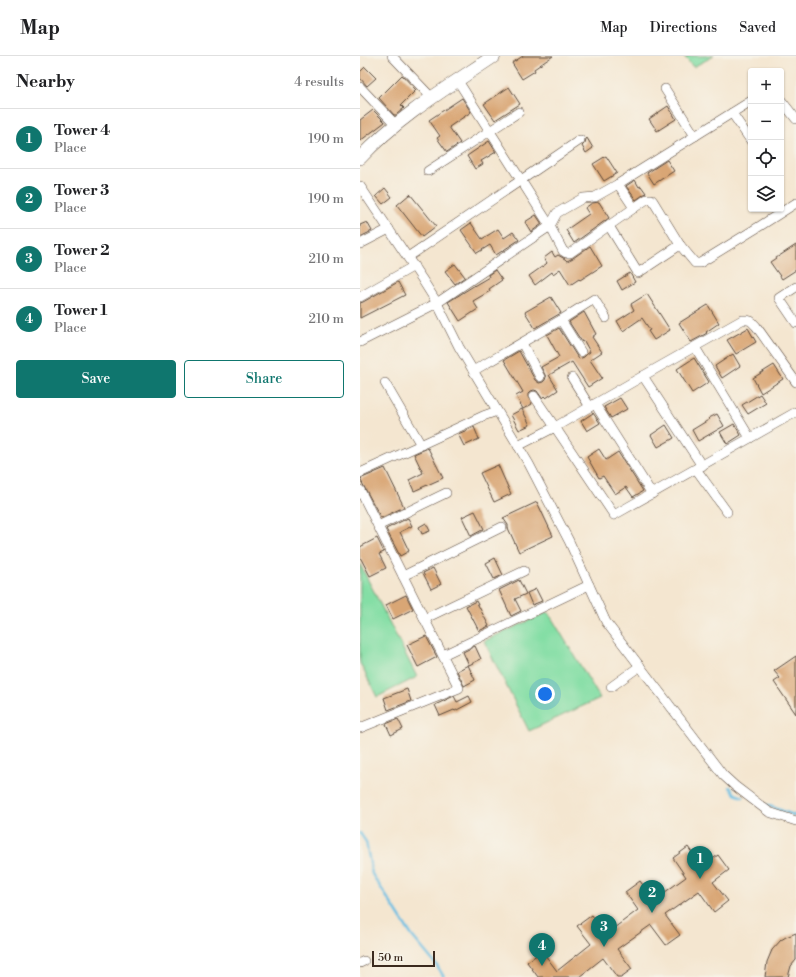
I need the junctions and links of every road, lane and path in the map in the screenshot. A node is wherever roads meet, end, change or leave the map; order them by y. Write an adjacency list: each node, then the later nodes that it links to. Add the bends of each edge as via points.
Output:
1 (392, 56): 6 (street)
2 (494, 56): 3 (main road)
3 (458, 81): 6 (main road); 13 (street)
4 (360, 87): 12 (street)
5 (665, 88): 14 (street)
6 (432, 98): 12 (main road)
7 (748, 103): 10 (street)
8 (784, 104): 11 (street)
9 (518, 112): 13 (street)
10 (732, 113): 14 (street); 16 (street)
11 (796, 119)
12 (396, 125): 17 (main road)
13 (490, 131): 18 (street); 19 (street)
14 (695, 136): 20 (street)
15 (580, 140): 19 (street)
16 (750, 140)
17 (360, 158)
18 (428, 171)
19 (521, 180): 24 (street); 29 (street)
20 (618, 184): 23 (street); 24 (street, via 595,197 583,198 557,213)
21 (360, 186): 26 (street)
22 (796, 203): 28 (street, via 700,263 695,263)
23 (634, 208): 25 (street); 28 (street, via 651,199)
24 (550, 226): 25 (street, via 566,253); 33 (street)
25 (609, 226): 28 (street, via 638,273)
26 (389, 229): 27 (street); 29 (street)
27 (360, 244)
28 (680, 245)
29 (408, 257): 30 (street)
30 (414, 266): 32 (street); 33 (street)
31 (796, 287): 36 (street, via 779,298)
32 (360, 297)
33 (437, 303): 37 (street); 41 (street)
34 (606, 318): 35 (street, via 594,299)
35 (561, 320): 38 (street); 40 (street)
36 (796, 323)
37 (360, 342)
38 (522, 342): 41 (street); 43 (street)
39 (695, 347): 42 (street); 45 (street, via 742,320 751,321); 52 (street)
40 (581, 352)
41 (473, 371): 49 (street)
42 (643, 376): 48 (street); 55 (street)
43 (540, 377)
44 (572, 378): 48 (street)
45 (796, 382)
46 (385, 383): 53 (street)
47 (534, 396): 51 (street)
48 (592, 406): 51 (street); 59 (street)
49 (497, 411): 53 (street); 54 (street)
50 (796, 412): 52 (street)
51 (555, 427): 54 (street); 59 (street, via 614,516)
52 (750, 438): 55 (street)
53 (421, 445): 56 (street)
54 (518, 446): 65 (street)
55 (699, 467): 59 (street); 60 (street)
56 (360, 473)
57 (360, 490): 61 (street)
58 (446, 493): 61 (street)
59 (652, 494)
60 (727, 512)
61 (378, 526): 64 (street)
62 (502, 527): 64 (street)
63 (524, 571): 66 (street)
64 (403, 576): 66 (street)
65 (589, 584): 67 (street); 68 (street, via 606,622)
66 (424, 619): 67 (street)
67 (443, 655): 70 (street, via 459,688)
68 (640, 666): 69 (street); 71 (street, via 723,775 768,812)
69 (611, 687)
70 (360, 728)
71 (796, 822)

